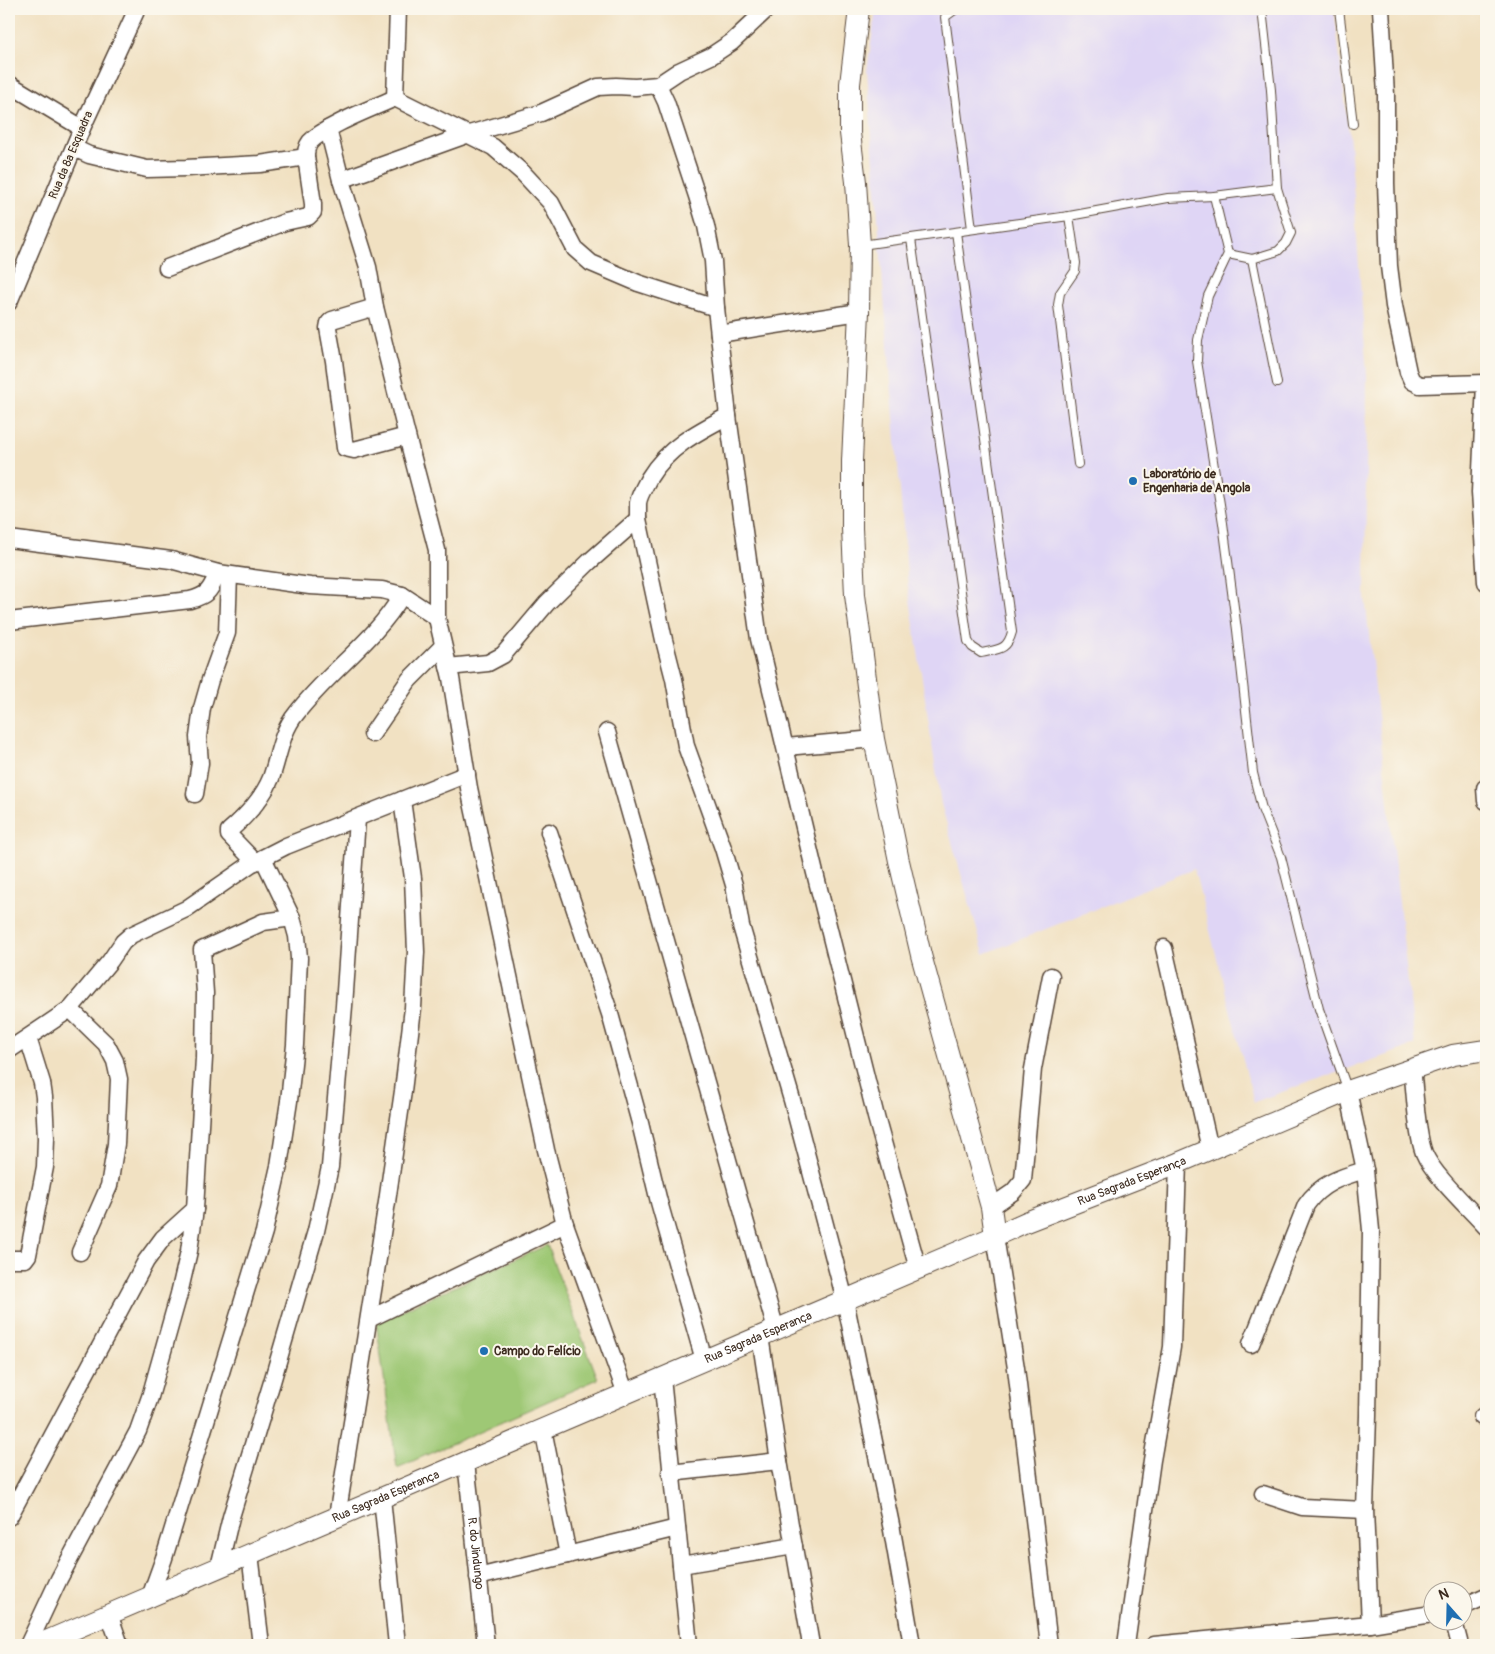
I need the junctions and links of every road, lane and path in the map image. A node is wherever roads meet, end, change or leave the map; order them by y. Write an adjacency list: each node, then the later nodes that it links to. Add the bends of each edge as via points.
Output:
1 (137, 9): 13 (street, Rua da 8ª Esquadra)
2 (398, 9): 11 (street)
3 (766, 9): 10 (street, via 732,42)
4 (859, 9): 25 (street, via 850,84 850,133)
5 (956, 9): 22 (lane, via 945,17)
6 (1262, 9): 19 (lane)
7 (1339, 9): 12 (lane)
8 (1381, 9): 35 (street, via 1390,266 1394,306 1408,372 1412,381 1420,385)
9 (9, 84): 13 (street)
10 (658, 85): 15 (street, via 598,87 541,113); 31 (street, via 706,226 713,261)
11 (395, 98): 14 (street); 15 (street)
12 (1352, 124)
13 (82, 128): 16 (street, Rua da 8ª Esquadra)
14 (328, 129): 17 (street, via 310,143); 18 (street)
15 (469, 134): 18 (street); 31 (street, via 493,147 523,173 551,203 575,249 591,263 638,283)
16 (74, 148): 17 (street, via 89,155 147,169 260,164); 29 (street, Rua da 8ª Esquadra)
17 (306, 157): 28 (street, via 314,204 308,217 285,222)
18 (341, 180): 30 (street, via 368,267)
19 (1278, 188): 20 (lane); 27 (lane, via 1290,233 1278,251)
20 (1214, 196): 21 (lane, via 1168,198); 26 (lane)
21 (1068, 216): 22 (lane); 38 (lane, via 1076,263 1075,271 1060,293 1058,305)
22 (972, 230): 23 (lane)
23 (956, 232): 24 (lane); 24 (lane, via 1012,632 1010,642 1004,648 981,653 968,640)
24 (911, 239): 25 (lane)
25 (860, 245): 32 (street)
26 (1228, 254): 27 (lane); 66 (lane, via 1208,296 1198,340 1197,362 1223,523 1253,773 1280,858 1319,1009)
27 (1252, 259): 34 (lane)
28 (167, 268)
29 (9, 302)
30 (375, 307): 37 (street); 37 (street, via 329,323 345,448 354,450)
31 (716, 308): 33 (street)
32 (859, 312): 33 (street); 50 (street, via 852,528 855,595)
33 (719, 334): 36 (street)
34 (1277, 383)
35 (1485, 383): 42 (street, via 1480,492)
36 (728, 416): 39 (street, via 670,451 644,487 638,502); 51 (street, via 760,639)
37 (407, 436): 44 (street, via 437,550)
38 (1078, 464)
39 (638, 519): 47 (street, via 547,603 503,655 488,663); 78 (street, via 686,746 726,857 741,926 792,1100)
40 (9, 539): 41 (street, via 172,560)
41 (223, 574): 43 (street, via 310,586 382,590); 45 (street, via 203,596 190,600); 53 (street, via 227,633 202,708)
42 (1486, 582)
43 (402, 595): 44 (street); 57 (street, via 393,611 295,714 287,727 270,780 253,806 229,831 229,835)
44 (438, 618): 46 (street)
45 (9, 621)
46 (444, 646): 47 (street); 49 (street, via 409,680)
47 (448, 667): 52 (street)
48 (607, 732): 80 (street)
49 (372, 734)
50 (874, 739): 51 (street); 70 (street, via 921,955)
51 (786, 748): 77 (street, via 876,1116)
52 (467, 774): 54 (street); 72 (street, via 546,1150)
53 (195, 794)
54 (402, 800): 55 (street); 79 (street, via 413,878 416,952 413,1008)
55 (357, 818): 57 (street); 99 (street, via 330,1166 316,1231)
56 (549, 832): 82 (street, via 610,1014)
57 (259, 860): 58 (street); 61 (street, via 186,909 131,935)
58 (292, 918): 71 (street, via 263,922 202,950 204,1058); 102 (street, via 299,958 295,1044 279,1166 264,1232)
59 (1164, 948): 67 (street)
60 (1051, 976): 70 (street, via 1033,1069 1023,1180 1013,1192)
61 (70, 1009): 62 (street); 75 (street, via 106,1044 115,1061 119,1079 116,1144 109,1186)
62 (28, 1038): 63 (street); 76 (street, via 44,1097 45,1167 28,1255 25,1259)
63 (9, 1050)
64 (1486, 1050): 65 (street, Rua Sagrada Esperança, via 1453,1055)
65 (1412, 1068): 66 (street, Rua Sagrada Esperança); 73 (street, via 1424,1153 1433,1168)
66 (1348, 1091): 67 (street, Rua Sagrada Esperança); 69 (street)
67 (1210, 1149): 68 (street, Rua Sagrada Esperança)
68 (1178, 1163): 74 (street, Rua Sagrada Esperança); 118 (street, via 1172,1347 1152,1460)
69 (1365, 1170): 81 (street, via 1339,1178 1315,1192 1306,1205); 91 (street, via 1371,1230)
70 (991, 1206): 74 (street)
71 (195, 1208): 92 (street, via 163,1238 146,1261); 108 (street, via 179,1294 138,1431 59,1579)
72 (565, 1224): 79 (street); 84 (street)
73 (1486, 1227)
74 (995, 1236): 77 (street, Rua Sagrada Esperança); 117 (street, via 1016,1368)
75 (80, 1252)
76 (9, 1259)
77 (918, 1269): 78 (street, Rua Sagrada Esperança)
78 (845, 1300): 80 (street, Rua Sagrada Esperança); 116 (street)
79 (369, 1319): 93 (street)
80 (768, 1333): 82 (street, Rua Sagrada Esperança); 87 (street)
81 (1251, 1344)
82 (704, 1360): 83 (street, Rua Sagrada Esperança)
83 (662, 1378): 84 (street, Rua Sagrada Esperança); 88 (street)
84 (626, 1394): 85 (street, Rua Sagrada Esperança)
85 (543, 1429): 86 (street, Rua Sagrada Esperança); 97 (street)
86 (466, 1462): 90 (street, Rua Sagrada Esperança); 100 (street, R. do Jindungo)
87 (779, 1462): 88 (street); 95 (street)
88 (670, 1473): 94 (street)
89 (1263, 1494): 91 (street, via 1302,1507)
90 (382, 1498): 93 (street, Rua Sagrada Esperança); 112 (street)
91 (1364, 1510): 106 (street)
92 (9, 1517)
93 (337, 1517): 96 (street, Rua Sagrada Esperança)
94 (677, 1528): 97 (street); 98 (street)
95 (794, 1546): 98 (street); 115 (street)
96 (250, 1554): 99 (street, Rua Sagrada Esperança); 111 (street)
97 (568, 1555): 100 (street)
98 (680, 1565): 114 (street)
99 (219, 1567): 102 (street, Rua Sagrada Esperança)
100 (478, 1577): 113 (street, R. do Jindungo)
101 (1486, 1596): 103 (street)
102 (150, 1597): 104 (street, Rua Sagrada Esperança)
103 (1472, 1602)
104 (110, 1614): 109 (street, Rua Sagrada Esperança); 110 (street)
105 (1422, 1616): 106 (street)
106 (1370, 1624): 119 (street)
107 (1457, 1632): 120 (street)
108 (28, 1645)
109 (36, 1645)
110 (120, 1645)
111 (261, 1645)
112 (398, 1645)
113 (486, 1645)
114 (689, 1645)
115 (811, 1645)
116 (912, 1645)
117 (1049, 1645)
118 (1126, 1645)
119 (1154, 1645)
120 (1460, 1645)

